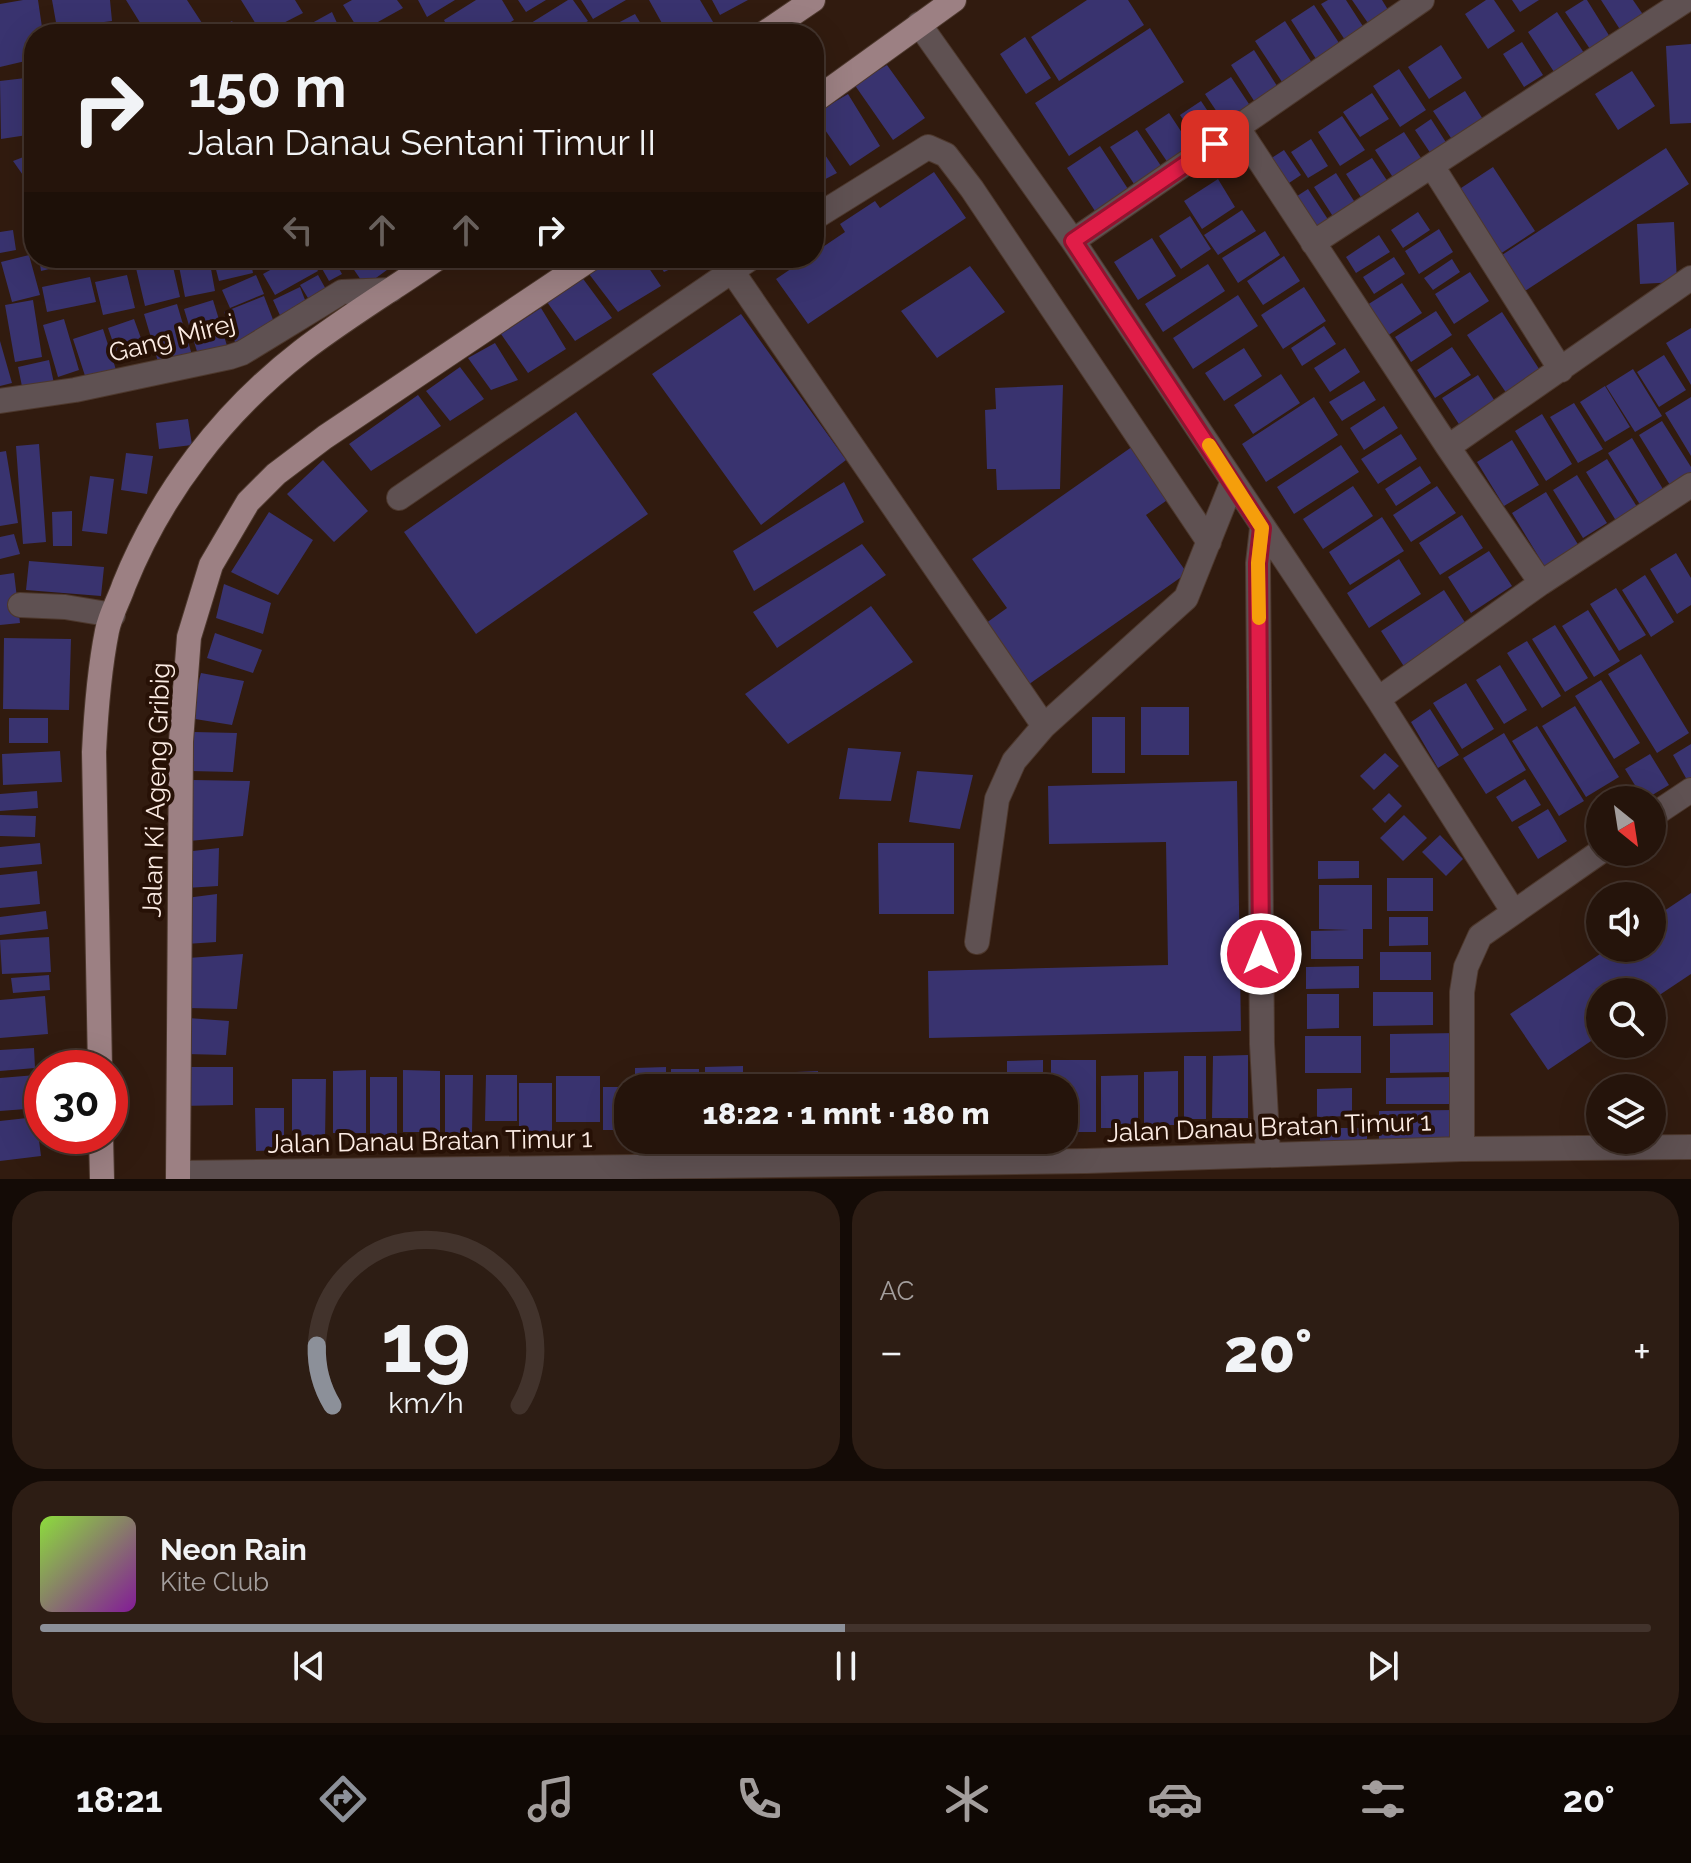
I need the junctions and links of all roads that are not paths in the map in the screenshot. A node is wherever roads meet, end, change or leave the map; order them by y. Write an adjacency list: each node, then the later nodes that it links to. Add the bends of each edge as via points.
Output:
1 (813, 0): 5 (main road)
2 (954, 0): 6 (main road)
3 (1422, 0): 8 (street)
4 (1686, 0): 9 (street)
5 (778, 24)
6 (919, 24): 7 (main road); 11 (street)
7 (824, 94)
8 (1238, 128): 11 (street); 12 (street)
9 (1432, 166): 12 (street); 19 (street)
10 (824, 212): 26 (street, via 928,147 946,155)
11 (1073, 241): 22 (street)
12 (1313, 243): 21 (street)
13 (423, 268): 18 (main road, Jalan Ki Ageng Gribig)
14 (577, 268): 47 (main road, Jalan Ki Ageng Gribig, via 276,474 248,502 211,565 189,637 181,741)
15 (726, 268): 24 (street)
16 (739, 268): 31 (street)
17 (1691, 278): 19 (street)
18 (391, 290): 20 (street, Gang Mirej, via 342,292 230,357); 29 (main road, Jalan Ki Ageng Gribig, via 302,351 207,442 166,498)
19 (1561, 370): 21 (street)
20 (0, 401)
21 (1448, 447): 27 (street)
22 (1232, 483): 25 (street); 26 (street)
23 (1691, 485): 27 (street)
24 (399, 498)
25 (1262, 528): 30 (street); 41 (street, via 1262,1044)
26 (1209, 542): 31 (street, via 1186,598)
27 (1541, 583): 30 (street)
28 (20, 605): 29 (street)
29 (113, 615): 37 (main road, Jalan Ki Ageng Gribig, via 96,703 94,752)
30 (1378, 699): 35 (street)
31 (1044, 726): 36 (street, via 1014,761 997,799)
32 (1691, 790): 33 (street)
33 (1666, 807)
34 (1586, 861): 35 (street)
35 (1513, 911): 39 (street, via 1480,936 1466,967)
36 (977, 942)
37 (100, 1050)
38 (1691, 1147): 39 (street, Jalan Danau Bratan Timur 1)
39 (1462, 1149): 41 (street, Jalan Danau Bratan Timur 1)
40 (101, 1154): 48 (main road)
41 (1268, 1154): 42 (street, Jalan Danau Bratan Timur 1)
42 (1086, 1170): 44 (street, Jalan Danau Bratan Timur 1)
43 (792, 1171): 44 (street, Jalan Danau Bratan Timur 1); 45 (street, Jalan Danau Bratan Timur 1)
44 (927, 1171)
45 (620, 1172): 46 (street, Jalan Danau Bratan Timur 1)
46 (428, 1175): 47 (street, Jalan Danau Bratan Timur 1)
47 (178, 1176)
48 (102, 1179)

